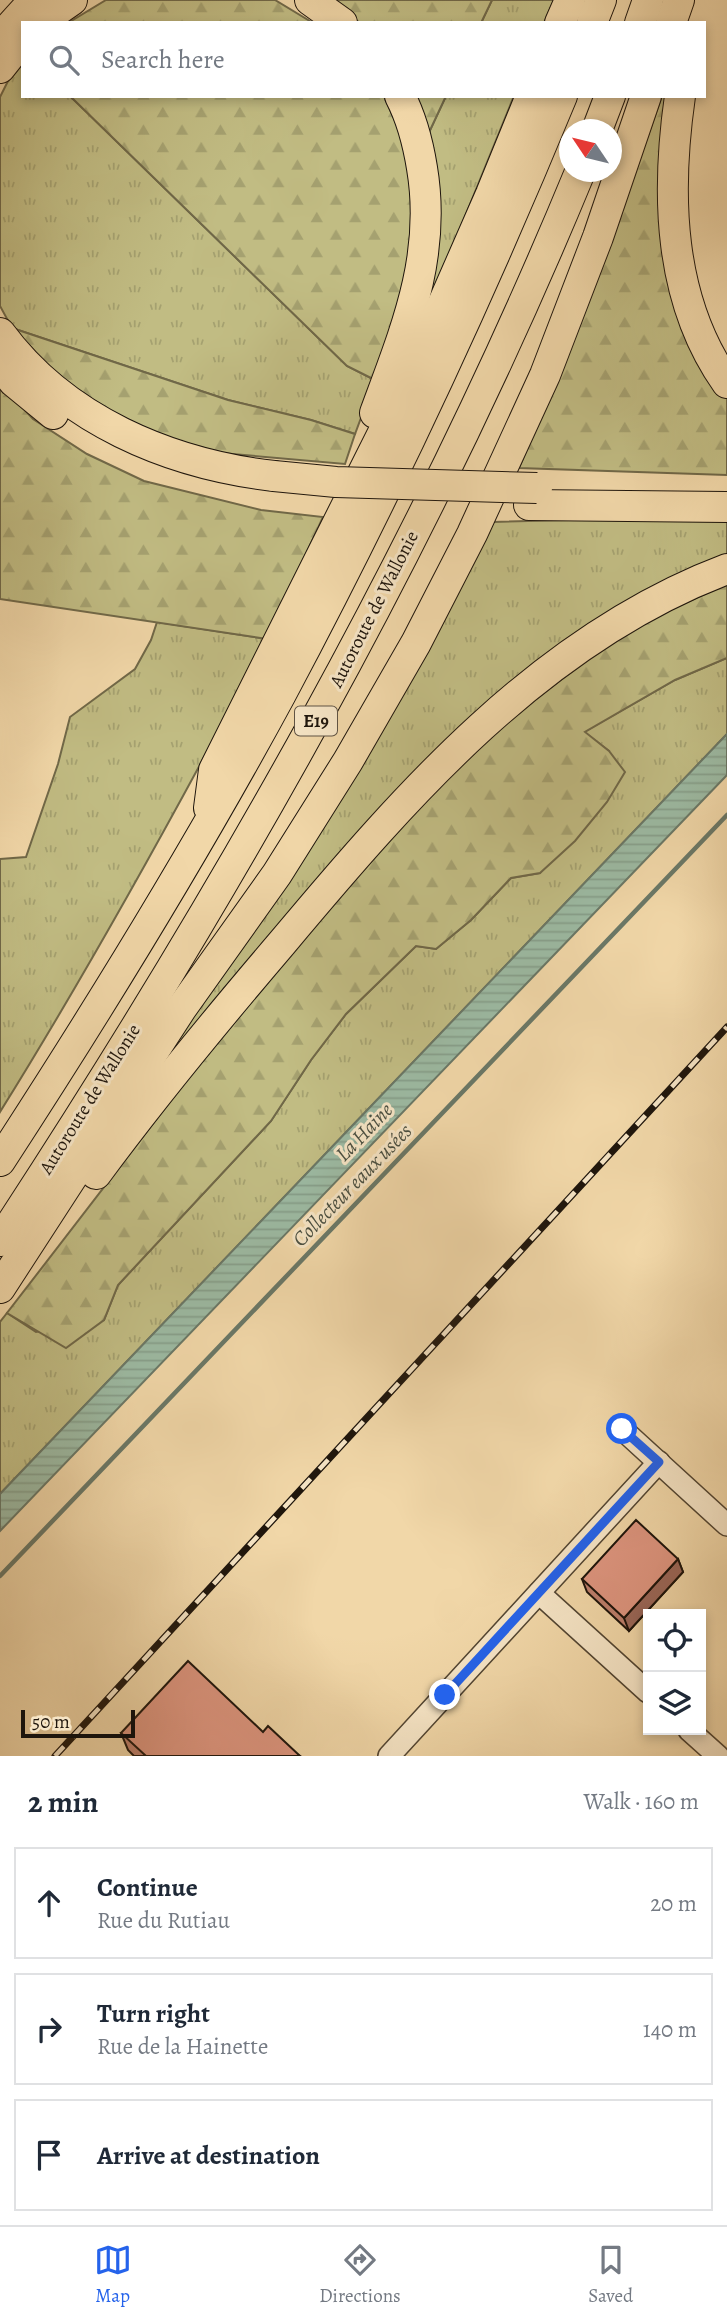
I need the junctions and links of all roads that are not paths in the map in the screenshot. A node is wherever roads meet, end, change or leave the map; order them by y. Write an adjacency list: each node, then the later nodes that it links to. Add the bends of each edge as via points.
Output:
1 (38, 0): 16 (highway)
2 (72, 0): 9 (highway)
3 (310, 0): 10 (highway)
4 (570, 0): 11 (highway)
5 (601, 0): 12 (highway)
6 (649, 0): 13 (highway)
7 (679, 0): 14 (highway)
8 (698, 0): 15 (highway)
9 (43, 21)
10 (339, 21)
11 (561, 21)
12 (593, 21)
13 (641, 21)
14 (672, 21)
15 (693, 21)
16 (0, 38)
17 (21, 42): 18 (highway)
18 (0, 68)
19 (401, 98): 35 (highway, via 418,141 426,190 426,240 419,282 371,422)
20 (530, 98): 35 (highway, via 409,381)
21 (561, 98): 36 (highway, E19, via 433,393 334,593)
22 (610, 98): 25 (highway)
23 (645, 98): 39 (highway, via 545,374 416,643 277,874 181,1009)
24 (680, 98): 29 (highway, via 672,189 680,267 695,324)
25 (602, 119)
26 (576, 182): 38 (highway, Autoroute de Wallonie / E19, via 475,409 318,717 188,940)
27 (0, 332): 30 (highway, via 56,392 98,420 132,438)
28 (0, 365): 30 (highway, via 47,410 118,454 156,470 209,483)
29 (727, 383)
30 (270, 485): 32 (highway, bridge, via 336,482)
31 (727, 491): 32 (highway)
32 (533, 496): 33 (highway)
33 (727, 507)
34 (727, 569): 40 (highway, via 611,625 563,658 446,761 341,873 209,1029)
35 (291, 620): 36 (highway, via 215,770)
36 (207, 826): 37 (highway, E19)
37 (0, 1161)
38 (0, 1241)
39 (0, 1288)
40 (0, 1299)
41 (622, 1429): 42 (street)
42 (659, 1462): 43 (street); 44 (street)
43 (727, 1525)
44 (539, 1593): 45 (street); 47 (street)
45 (643, 1687)
46 (695, 1735): 48 (street)
47 (389, 1756)
48 (718, 1756)

